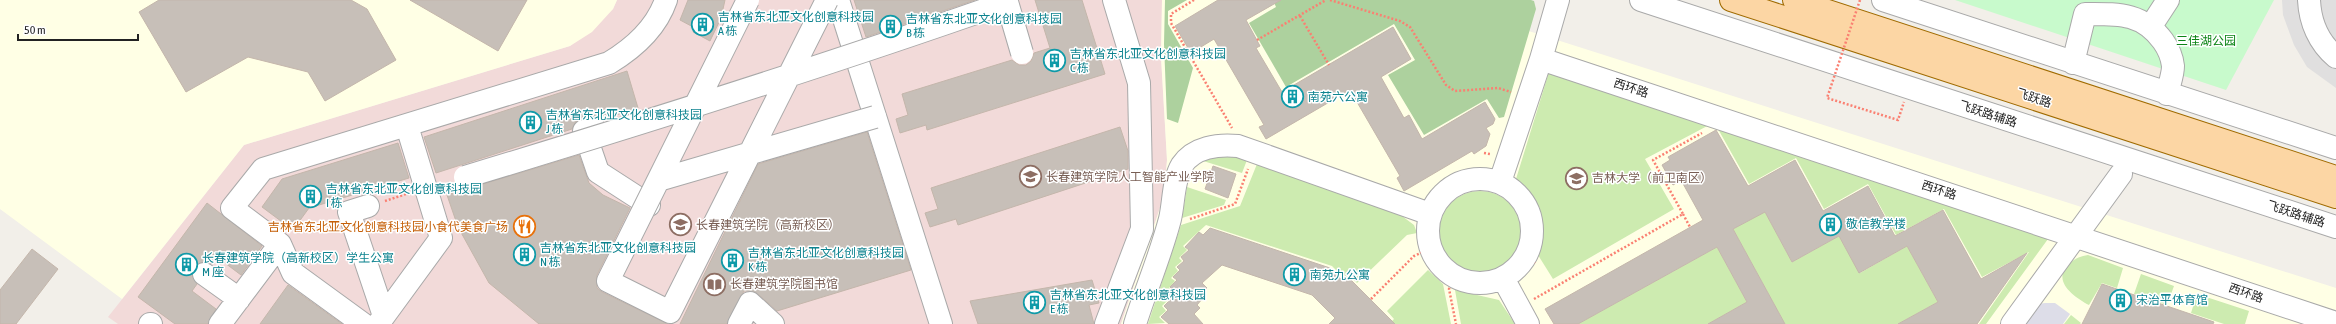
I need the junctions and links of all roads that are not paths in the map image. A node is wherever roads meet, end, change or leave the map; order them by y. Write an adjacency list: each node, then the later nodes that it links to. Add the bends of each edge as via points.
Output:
1 (666, 0): 24 (street, via 648,32 631,50 609,63)
2 (748, 0): 22 (street, bridge)
3 (754, 0): 22 (street)
4 (828, 0): 20 (street, bridge); 33 (street, via 670,312 610,282)
5 (834, 0): 16 (street, via 839,3)
6 (1114, 0): 49 (street, via 1139,83 1142,229)
7 (1558, 0): 18 (street)
8 (1641, 0): 36 (street, 飞跃路辅路)
9 (1731, 0): 32 (main road, 飞跃路)
10 (1794, 0): 29 (main road, 飞跃路)
11 (1883, 0): 19 (street)
12 (2168, 0): 14 (street)
13 (2309, 0): 17 (street, via 2310,14 2318,36)
14 (2151, 26): 19 (street, via 2117,14 2085,14); 21 (street, via 2172,57 2173,68)
15 (1022, 54): 16 (street, bridge, via 1007,2)
16 (856, 55): 20 (street, bridge); 23 (street)
17 (2336, 57)
18 (1541, 59): 31 (street); 37 (street, 西环路)
19 (2073, 63): 21 (street)
20 (788, 76): 22 (street, bridge); 26 (street, bridge)
21 (2168, 94): 25 (street)
22 (700, 100): 26 (street, bridge, via 608,281 670,312); 28 (street, bridge); 30 (street); 33 (street, via 584,131 598,172)
23 (875, 117): 26 (street, bridge); 43 (street)
24 (407, 126): 38 (street, via 263,168 232,208); 42 (street, via 441,238)
25 (2336, 148)
26 (750, 154): 30 (street, bridge)
27 (2121, 174): 37 (street)
28 (466, 177)
29 (2336, 177)
30 (662, 179): 33 (street)
31 (1500, 182): 35 (street, via 1483,178 1466,180 1438,199); 40 (street, via 1522,200 1532,220 1531,258)
32 (2336, 197)
33 (649, 205)
34 (368, 206): 42 (street, via 349,212)
35 (1430, 214): 40 (street, via 1427,232 1430,249 1439,264 1452,276 1469,282 1486,283); 50 (street, via 1238,146 1221,144 1206,148 1183,164 1178,176 1170,220)
36 (2336, 227)
37 (2077, 236): 44 (street, 西环路); 52 (street)
38 (280, 244): 41 (street); 46 (street, via 292,273)
39 (204, 274): 41 (street)
40 (1503, 278): 51 (street)
41 (239, 299): 45 (street)
42 (381, 320)
43 (939, 323)
44 (2336, 323)
45 (220, 324)
46 (363, 324)
47 (739, 324): 48 (street, via 750,302)
48 (773, 324)
49 (1106, 324)
50 (1135, 324)
51 (1528, 324)
52 (2012, 324)

